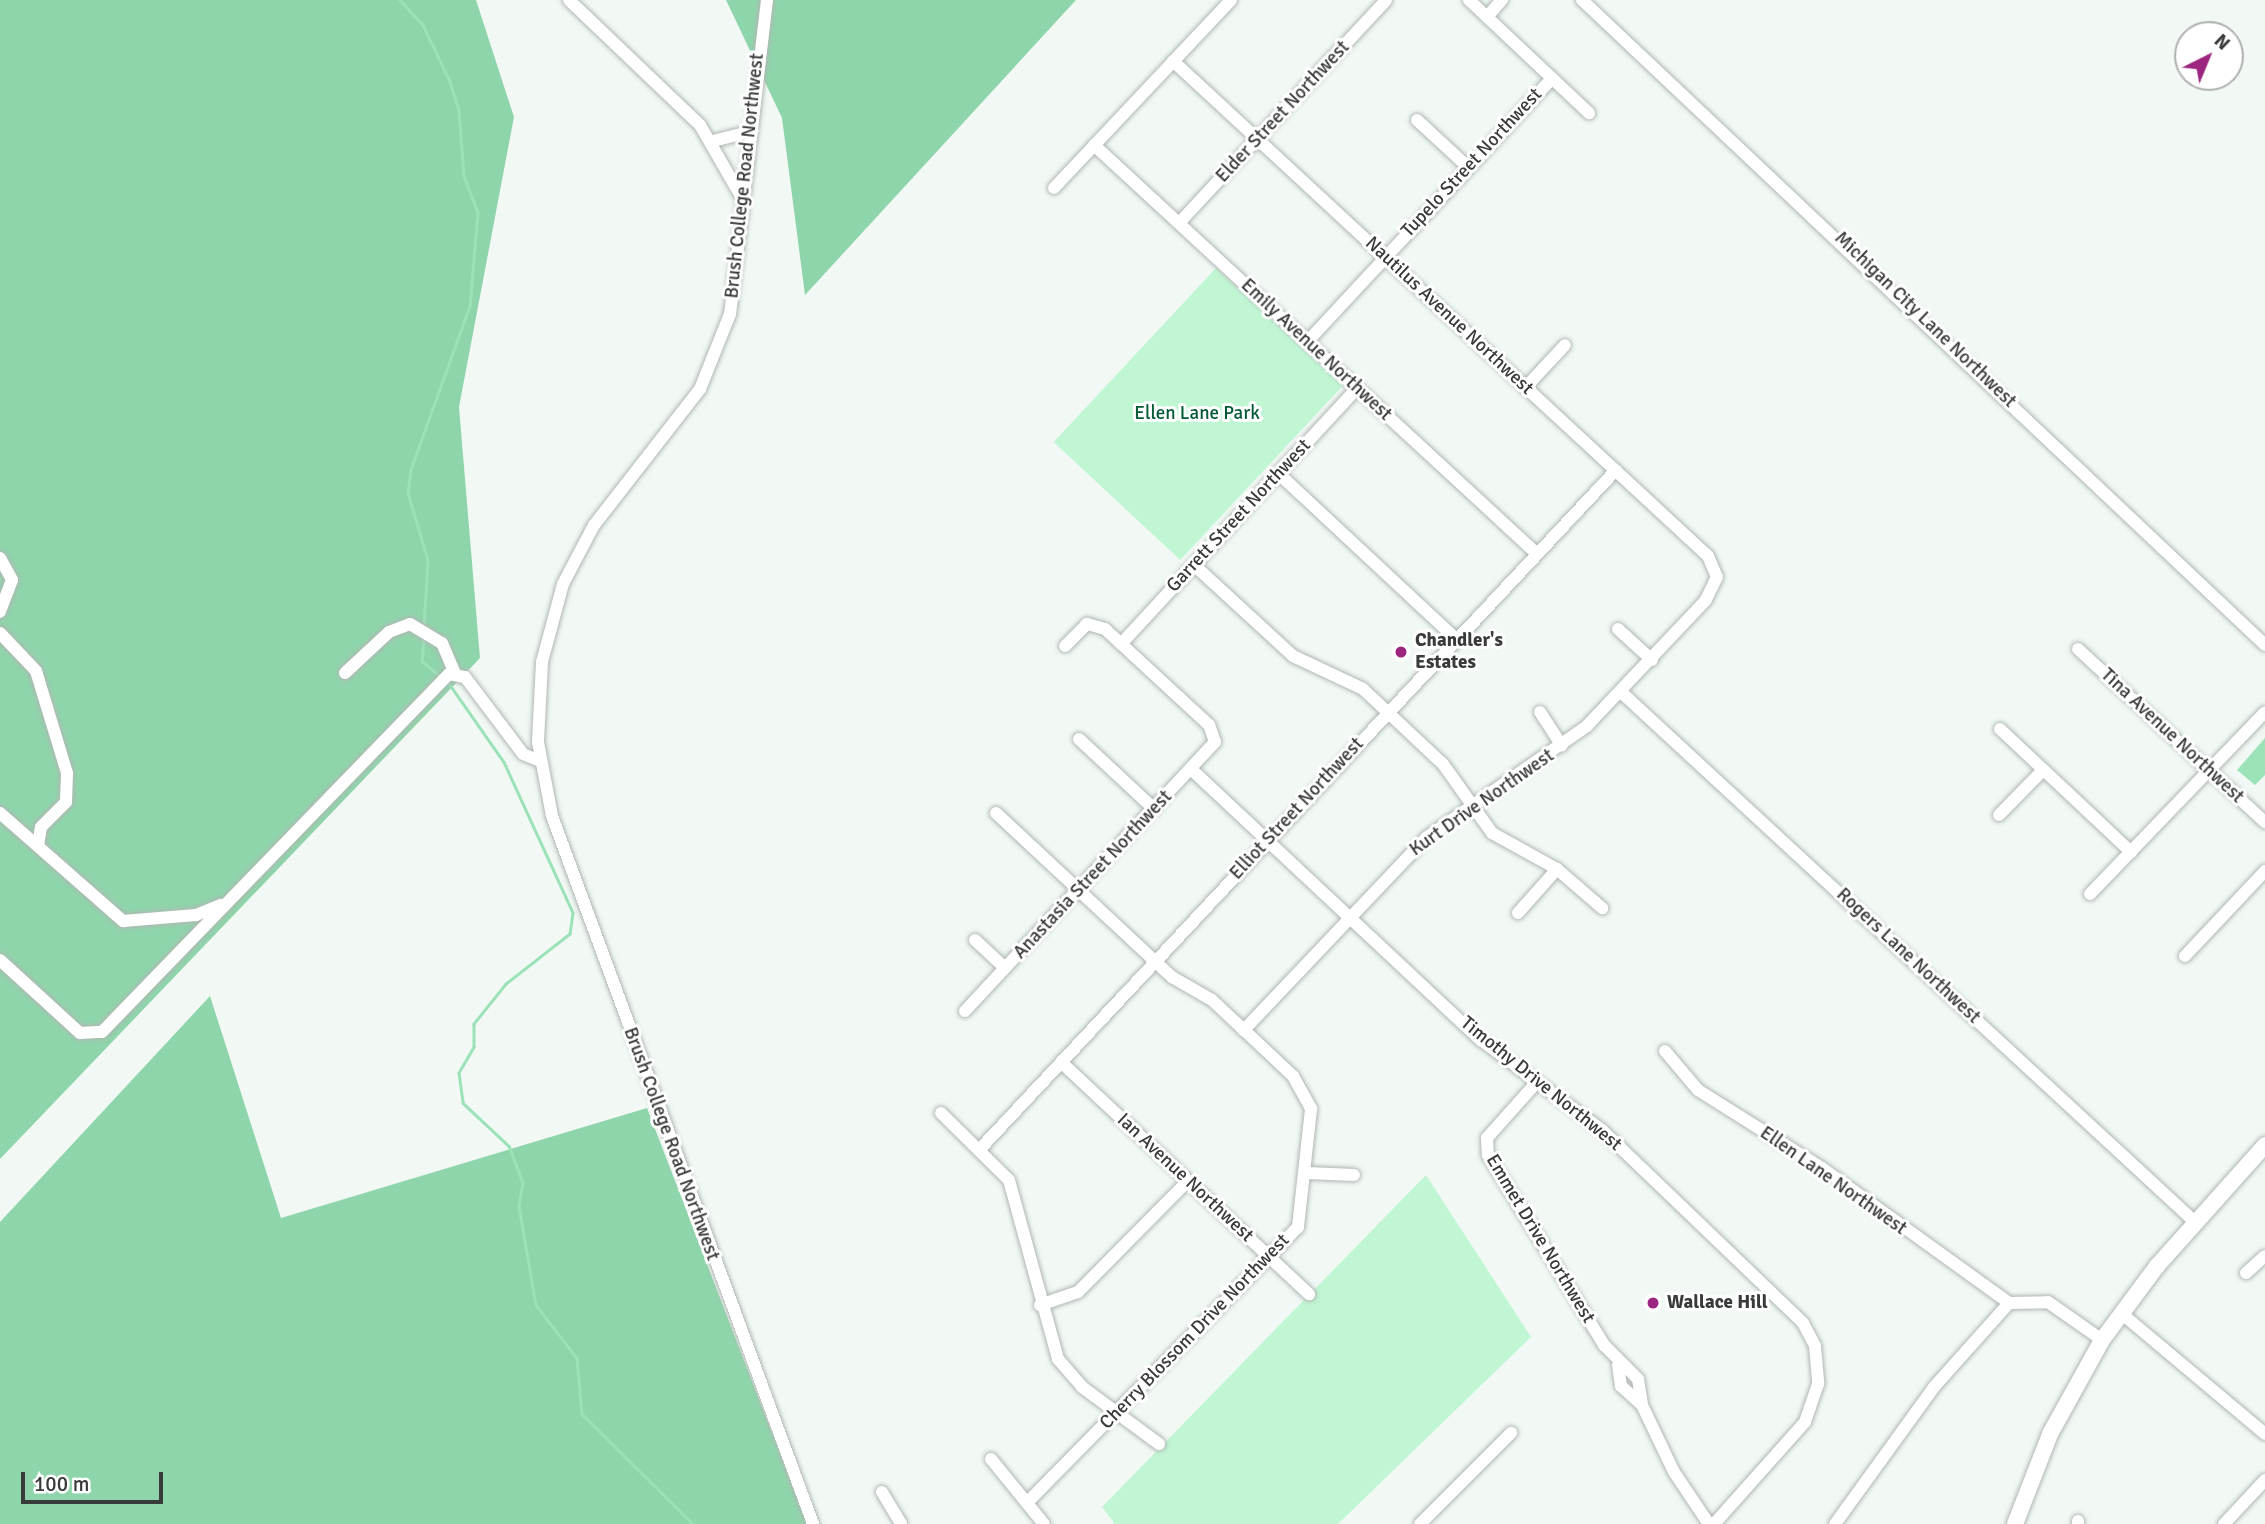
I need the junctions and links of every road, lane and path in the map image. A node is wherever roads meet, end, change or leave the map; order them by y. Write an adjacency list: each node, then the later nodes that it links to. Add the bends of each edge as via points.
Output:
1 (569, 0): 15 (street)
2 (767, 0): 13 (street, Brush College Road Northwest)
3 (1231, 0): 9 (street)
4 (1386, 0): 14 (street, Elder Street Northwest)
5 (1469, 0): 8 (street)
6 (1502, 0): 8 (street)
7 (1582, 0): 37 (street, Michigan City Lane Northwest)
8 (1487, 17): 10 (street)
9 (1174, 61): 14 (street, Nautilus Avenue Northwest); 16 (street)
10 (1552, 78): 11 (street); 17 (street, Tupelo Street Northwest)
11 (1589, 113)
12 (1417, 120): 17 (street)
13 (749, 132): 15 (street); 19 (street, Brush College Road Northwest)
14 (1258, 139): 20 (street, Elder Street Northwest); 21 (street, Nautilus Avenue Northwest)
15 (713, 141): 19 (street)
16 (1094, 145): 18 (street); 20 (street, Emily Avenue Northwest)
17 (1468, 167): 21 (street, Tupelo Street Northwest)
18 (1054, 188)
19 (743, 201): 50 (street, Brush College Road Northwest, via 730,314 707,376 667,436 594,525 559,596 542,662)
20 (1179, 223): 22 (street, Emily Avenue Northwest)
21 (1385, 257): 22 (street, Tupelo Street Northwest); 24 (street, Nautilus Avenue Northwest)
22 (1307, 342): 25 (street, Emily Avenue Northwest)
23 (1565, 345): 24 (street)
24 (1526, 387): 26 (street, Nautilus Avenue Northwest)
25 (1357, 388): 27 (street, Garrett Street Northwest); 28 (street, Emily Avenue Northwest)
26 (1616, 470): 28 (street, Elliot Street Northwest); 31 (street, Nautilus Avenue Northwest, via 1708,556)
27 (1279, 474): 30 (street, Garrett Street Northwest); 35 (street)
28 (1537, 554): 35 (street, Elliot Street Northwest)
29 (0, 558): 32 (street, via 12,580)
30 (1194, 565): 36 (street, Garrett Street Northwest); 46 (street, via 1293,656 1351,680)
31 (1717, 577): 40 (street, Kurt Drive Northwest, via 1706,600)
32 (0, 612)
33 (1618, 629): 40 (street)
34 (0, 633): 61 (street, via 36,671 67,773 66,802 41,827)
35 (1457, 640): 46 (street, Elliot Street Northwest)
36 (1121, 644): 38 (street, via 1093,623); 51 (street, Anastasia Street Northwest, via 1216,736 1213,747)
37 (2265, 645)
38 (1065, 646)
39 (2078, 649): 53 (street, Tina Avenue Northwest)
40 (1652, 660): 43 (street, Kurt Drive Northwest)
41 (345, 673): 42 (street, via 389,632 410,624 442,643)
42 (455, 674): 50 (street, via 475,688 523,754); 67 (street, via 440,680)
43 (1621, 692): 49 (street, Kurt Drive Northwest); 87 (street, Rogers Lane Northwest)
44 (1540, 712): 49 (street)
45 (2265, 712): 53 (street)
46 (1388, 713): 54 (street, via 1443,764); 60 (street, Elliot Street Northwest)
47 (2000, 730): 52 (street)
48 (1079, 739): 55 (street)
49 (1562, 746): 54 (street, Kurt Drive Northwest)
50 (540, 761): 104 (street, Brush College Road Northwest, via 552,816 584,908)
51 (1192, 770): 55 (street, Anastasia Street Northwest); 60 (street, Timothy Drive Northwest)
52 (2043, 770): 58 (street); 62 (street)
53 (2209, 771): 59 (street, Tina Avenue Northwest); 62 (street)
54 (1474, 806): 63 (street, via 1509,847); 70 (street, Kurt Drive Northwest, via 1426,838)
55 (1154, 810): 65 (street, Anastasia Street Northwest)
56 (0, 813): 61 (street)
57 (996, 813): 65 (street, Cherry Blossom Drive Northwest)
58 (1999, 815)
59 (2265, 822)
60 (1268, 841): 70 (street, Timothy Drive Northwest); 74 (street, Elliot Street Northwest)
61 (38, 846): 67 (street, via 123,921 196,915)
62 (2131, 852): 66 (street)
63 (1558, 870): 68 (street); 69 (street)
64 (2265, 871): 72 (street)
65 (1079, 890): 74 (street, Cherry Blossom Drive Northwest); 75 (street, Anastasia Street Northwest)
66 (2090, 894)
67 (225, 904): 73 (street, via 96,1036 80,1033)
68 (1602, 908)
69 (1518, 913)
70 (1349, 917): 77 (street, Kurt Drive Northwest); 80 (street, Timothy Drive Northwest, via 1481,1040)
71 (975, 940): 75 (street)
72 (2185, 956)
73 (0, 960)
74 (1155, 961): 77 (street, Cherry Blossom Drive Northwest); 79 (street, Elliot Street Northwest)
75 (1005, 968): 76 (street, Anastasia Street Northwest)
76 (965, 1011)
77 (1244, 1030): 84 (street, Cherry Blossom Drive Northwest, via 1304,1092 1311,1109)
78 (1665, 1051): 92 (street, Ellen Lane Northwest, via 1698,1090 1822,1168)
79 (1061, 1062): 83 (street, Elliot Street Northwest); 86 (street, Ian Avenue Northwest)
80 (1536, 1083): 108 (street, Emmet Drive Northwest, via 1484,1146 1618,1365 1638,1379 1642,1405 1674,1472); 108 (street, Timothy Drive Northwest, via 1577,1109 1706,1226 1802,1323 1815,1346 1818,1384 1805,1422)
81 (941, 1113): 83 (street)
82 (2265, 1146): 87 (main road)
83 (980, 1149): 93 (street, via 1009,1180)
84 (1307, 1172): 85 (street); 89 (street, Cherry Blossom Drive Northwest, via 1298,1227)
85 (1354, 1175)
86 (1188, 1181): 89 (street, Ian Avenue Northwest); 93 (street, via 1078,1292)
87 (2194, 1222): 94 (main road)
88 (2265, 1256): 90 (street)
89 (1269, 1257): 91 (street, Ian Avenue Northwest); 96 (street, Cherry Blossom Drive Northwest)
90 (2246, 1273)
91 (1309, 1294)
92 (2009, 1303): 95 (street, via 2048,1303); 109 (street, via 1927,1396)
93 (1040, 1305): 96 (street, via 1049,1341 1068,1373)
94 (2121, 1313): 95 (main road); 98 (street)
95 (2102, 1340): 110 (main road, via 2050,1434)
96 (1117, 1411): 99 (street); 103 (street, Cherry Blossom Drive Northwest)
97 (1511, 1433): 107 (street)
98 (2265, 1434)
99 (1159, 1444)
100 (990, 1458): 103 (street)
101 (2265, 1480): 111 (street)
102 (882, 1492): 105 (street)
103 (1027, 1503): 106 (street)
104 (813, 1524)
105 (901, 1524)
106 (1044, 1524)
107 (1420, 1524)
108 (1711, 1524)
109 (1835, 1524)
110 (2015, 1524)
111 (2224, 1524)

